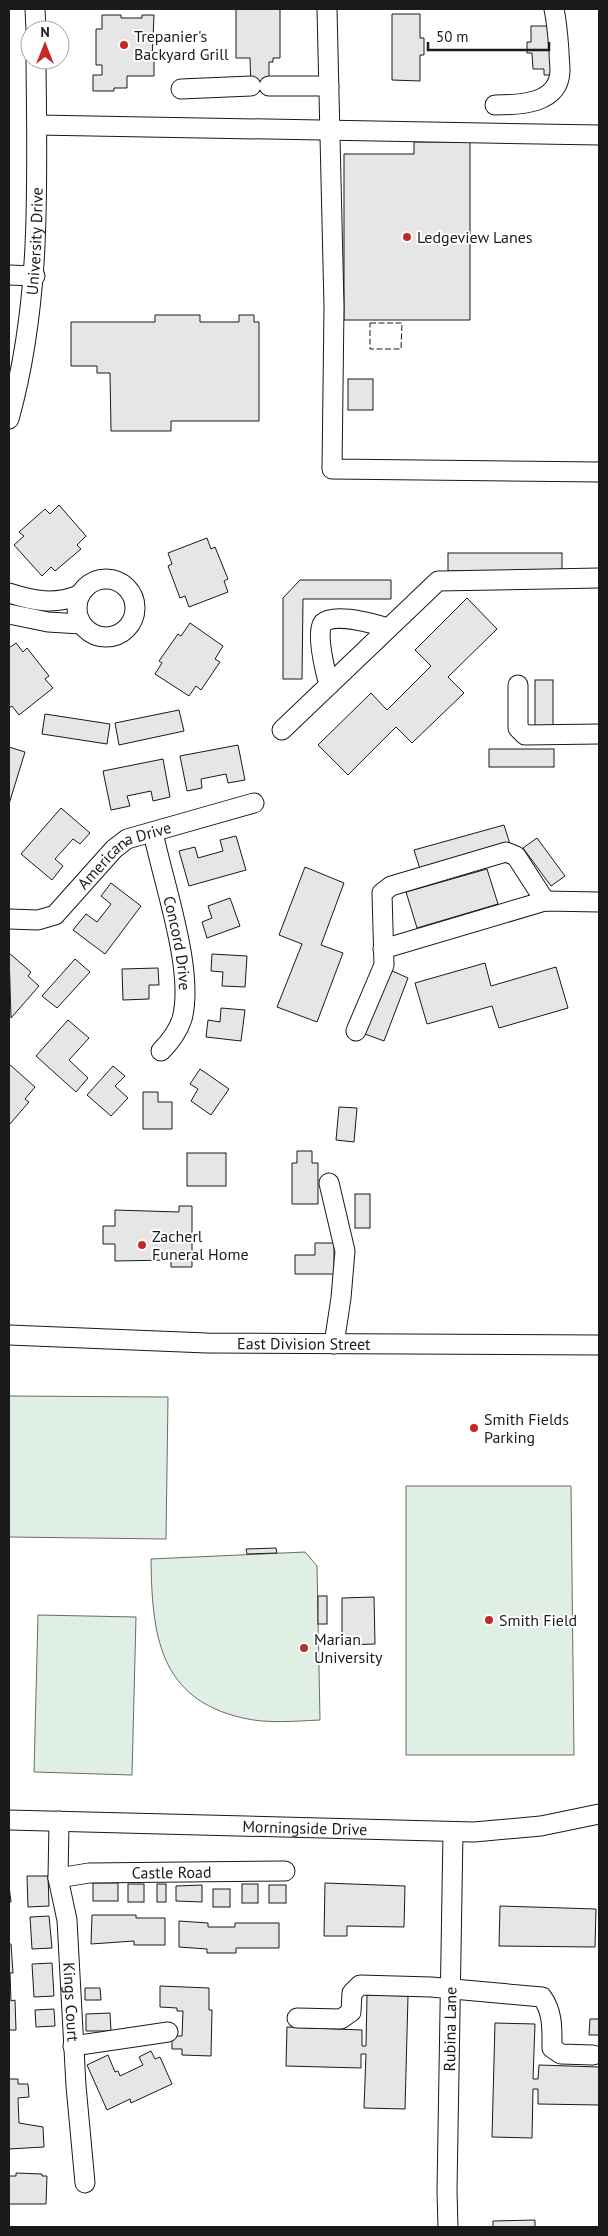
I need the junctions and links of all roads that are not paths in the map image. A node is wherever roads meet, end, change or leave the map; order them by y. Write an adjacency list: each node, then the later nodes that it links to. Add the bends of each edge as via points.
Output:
1 (328, 9): 4 (street)
2 (554, 9): 6 (street, via 560,73 556,85 549,94 528,103)
3 (36, 70): 7 (street, University Drive)
4 (330, 86): 5 (street); 8 (street)
5 (181, 89)
6 (495, 105)
7 (37, 125): 8 (street); 11 (street, University Drive)
8 (331, 130): 9 (street); 13 (street, via 332,469)
9 (599, 135)
10 (9, 275): 11 (street)
11 (35, 276): 12 (street, University Drive, via 26,346)
12 (9, 420)
13 (599, 472)
14 (599, 578): 19 (street, via 438,581)
15 (9, 592): 16 (street, via 51,603)
16 (79, 595): 18 (street, via 76,605); 18 (street, via 95,580 106,578 126,587 136,606 129,627 120,634 98,636)
17 (9, 614): 18 (street, via 48,622)
18 (81, 624)
19 (388, 628): 20 (street); 20 (street, via 364,620 324,623 321,628 322,658)
20 (329, 685): 22 (street)
21 (518, 685): 23 (street, via 518,728 525,735)
22 (282, 730)
23 (599, 734)
24 (254, 803): 25 (street, Americana Drive)
25 (153, 832): 28 (street, Americana Drive, via 127,840 114,849 55,915 38,920); 31 (street, Concord Drive, via 182,953 184,979 182,1020)
26 (545, 902): 27 (street); 29 (street); 29 (street, via 516,856 506,852 391,886 382,893)
27 (599, 902)
28 (9, 919)
29 (383, 949): 30 (street, via 384,965)
30 (356, 1031)
31 (161, 1051)
32 (330, 1183): 34 (street, via 345,1250)
33 (9, 1334): 34 (street, East Division Street, via 207,1343)
34 (334, 1344): 35 (street, East Division Street)
35 (599, 1345)
36 (599, 1814): 39 (street, Morningside Drive, via 522,1828)
37 (9, 1820): 38 (street, Morningside Drive)
38 (58, 1822): 39 (street, Morningside Drive); 41 (street, Kings Court)
39 (454, 1832): 42 (street, Rubina Lane)
40 (285, 1871): 41 (street, Castle Road, via 89,1874)
41 (58, 1878): 45 (street, Kings Court, via 67,1920)
42 (451, 1990): 43 (street, via 360,1985 352,1993 350,2012 341,2019); 46 (street, via 542,1997 551,2020 552,2048 561,2054); 48 (street, Rubina Lane)
43 (297, 2018)
44 (168, 2032): 45 (street)
45 (73, 2046): 47 (street, Kings Court)
46 (594, 2055)
47 (85, 2184)
48 (448, 2227)

